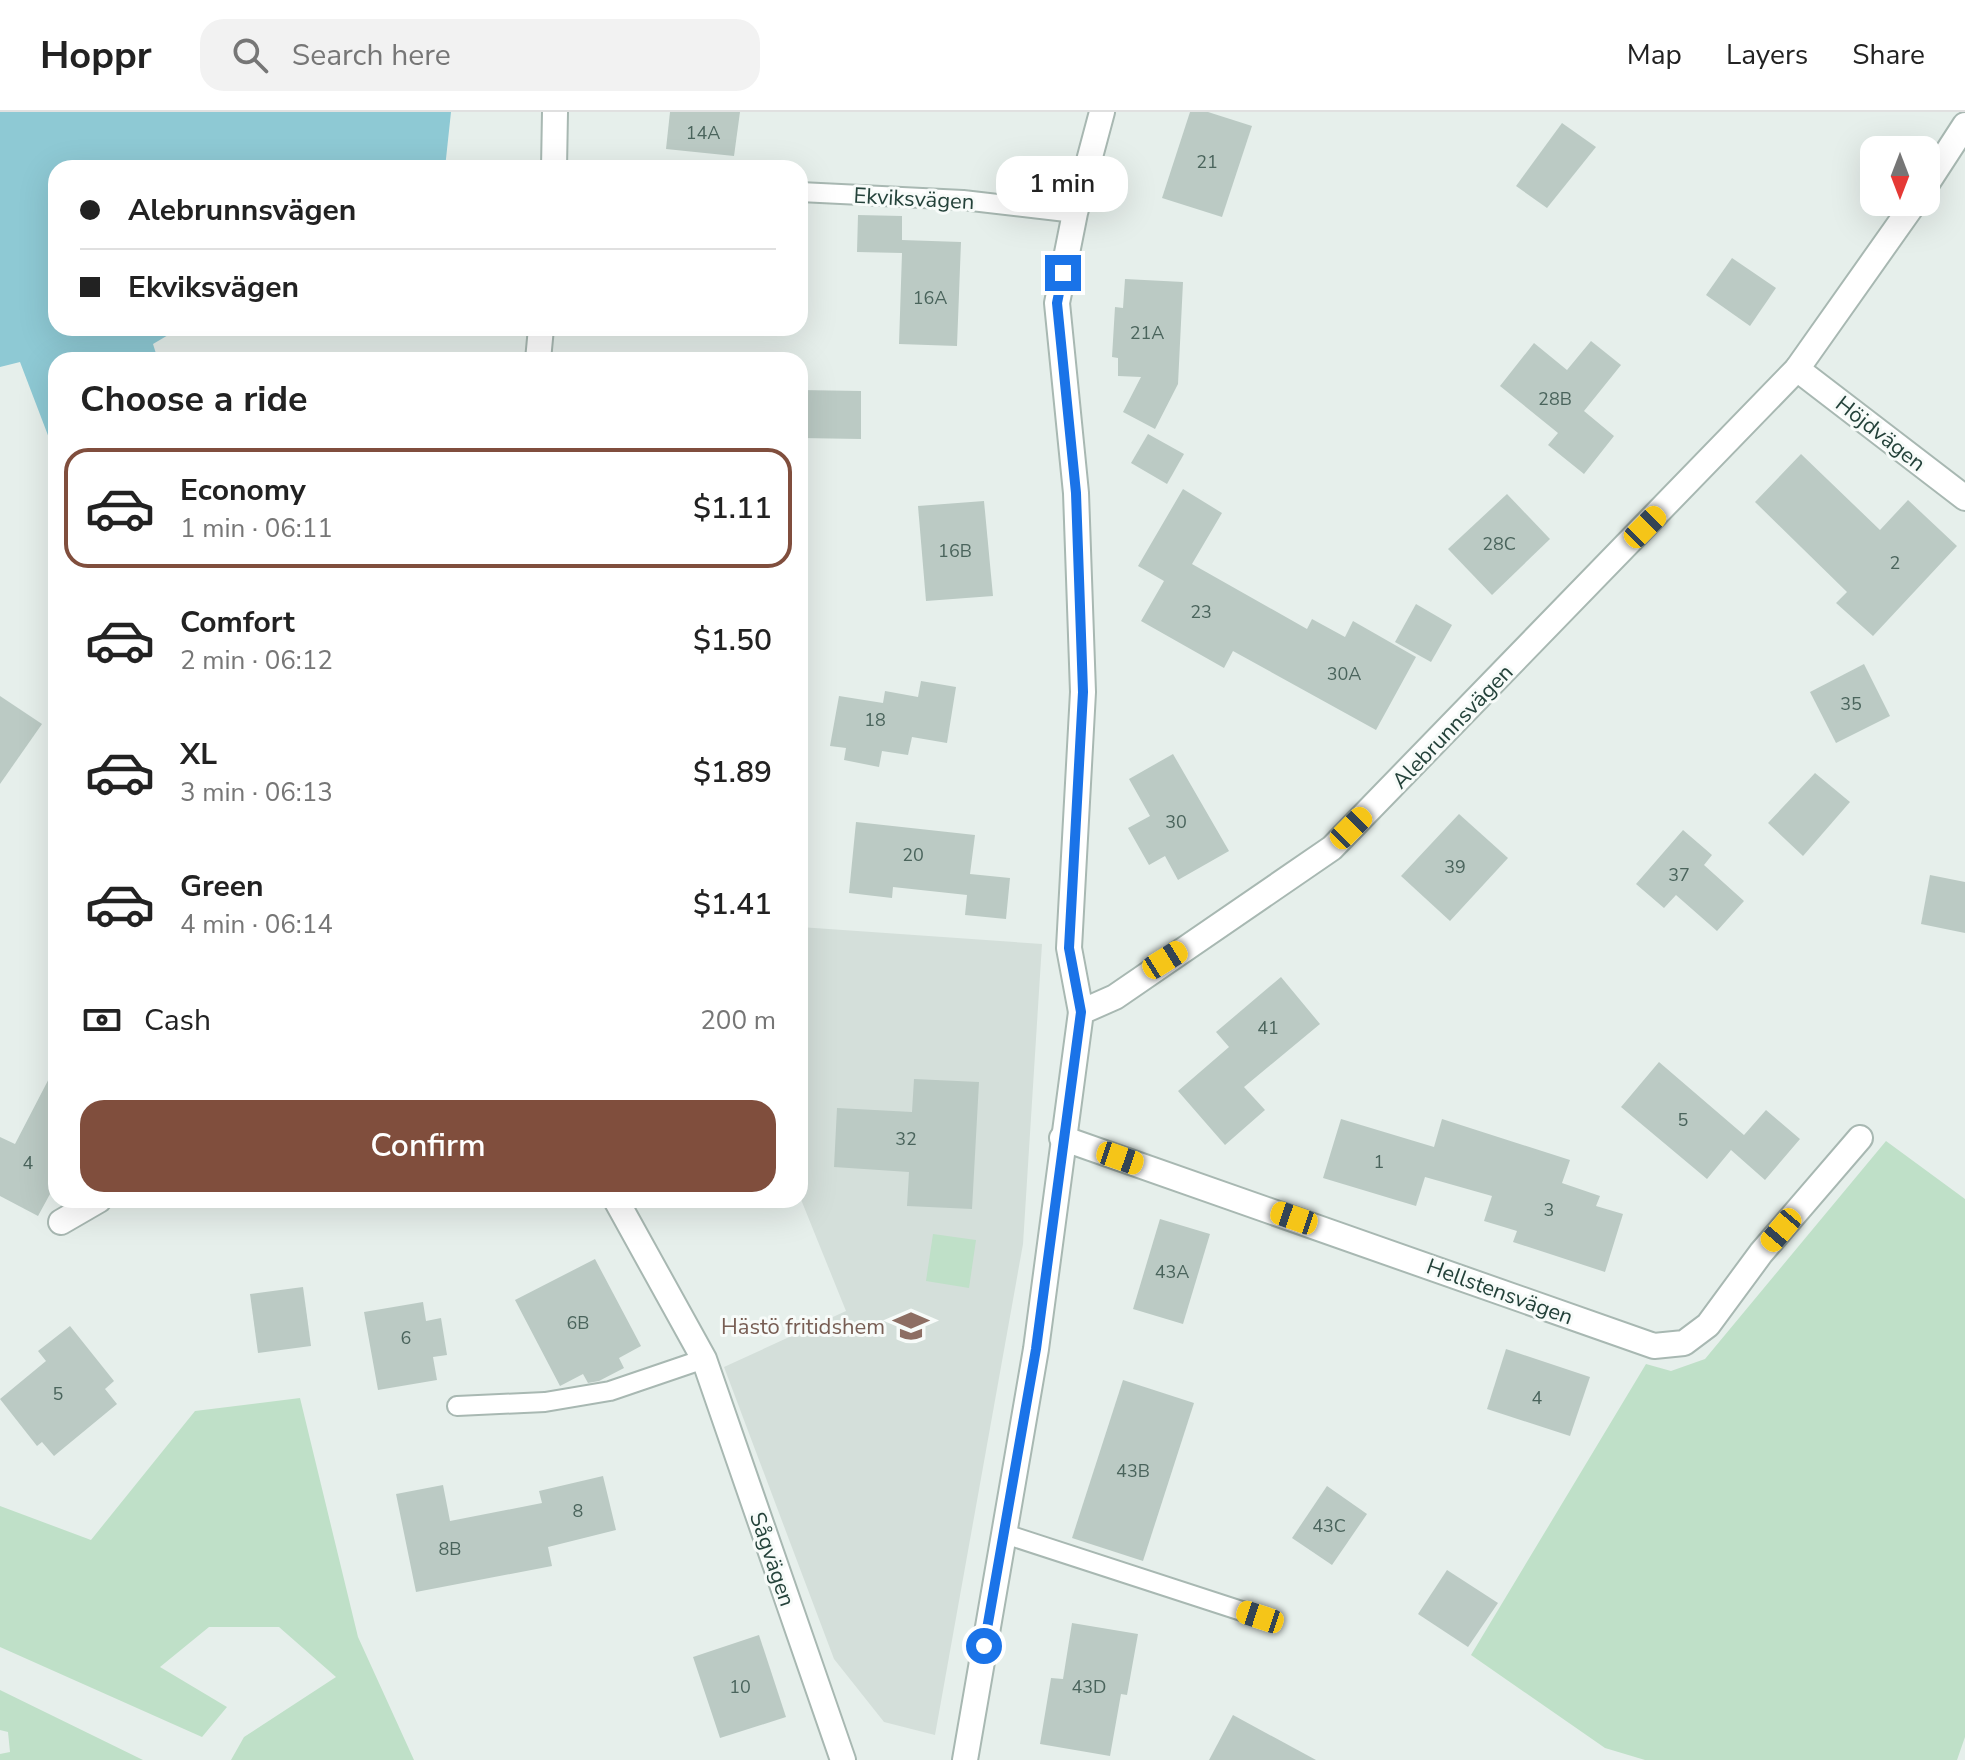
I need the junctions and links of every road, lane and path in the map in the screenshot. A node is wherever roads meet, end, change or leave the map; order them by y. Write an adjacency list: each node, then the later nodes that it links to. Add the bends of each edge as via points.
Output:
1 (555, 112): 4 (street)
2 (1102, 112): 7 (street)
3 (1965, 125): 5 (street)
4 (554, 160)
5 (1940, 163)
6 (808, 192): 7 (lane, Ekviksvägen, via 963,200)
7 (1075, 213): 11 (street, via 1057,303 1076,493 1082,661 1069,948)
8 (1905, 216): 9 (street, Alebrunnsvägen)
9 (1797, 369): 10 (street, Höjdvägen); 11 (street, Alebrunnsvägen, via 1332,848 1115,997)
10 (1965, 498)
11 (1081, 1012): 12 (street)
12 (1062, 1138): 13 (street, Hellstensvägen, via 1654,1346 1684,1343 1708,1325 1761,1253); 19 (street, via 1036,1349)
13 (1860, 1138)
14 (85, 1208): 16 (street)
15 (620, 1208): 17 (street, Sågvägen)
16 (61, 1222)
17 (704, 1359): 18 (lane, via 610,1391 545,1402); 21 (street, Sågvägen)
18 (457, 1406)
19 (1002, 1533): 20 (lane); 22 (street)
20 (1260, 1617)
21 (843, 1760)
22 (965, 1760)

